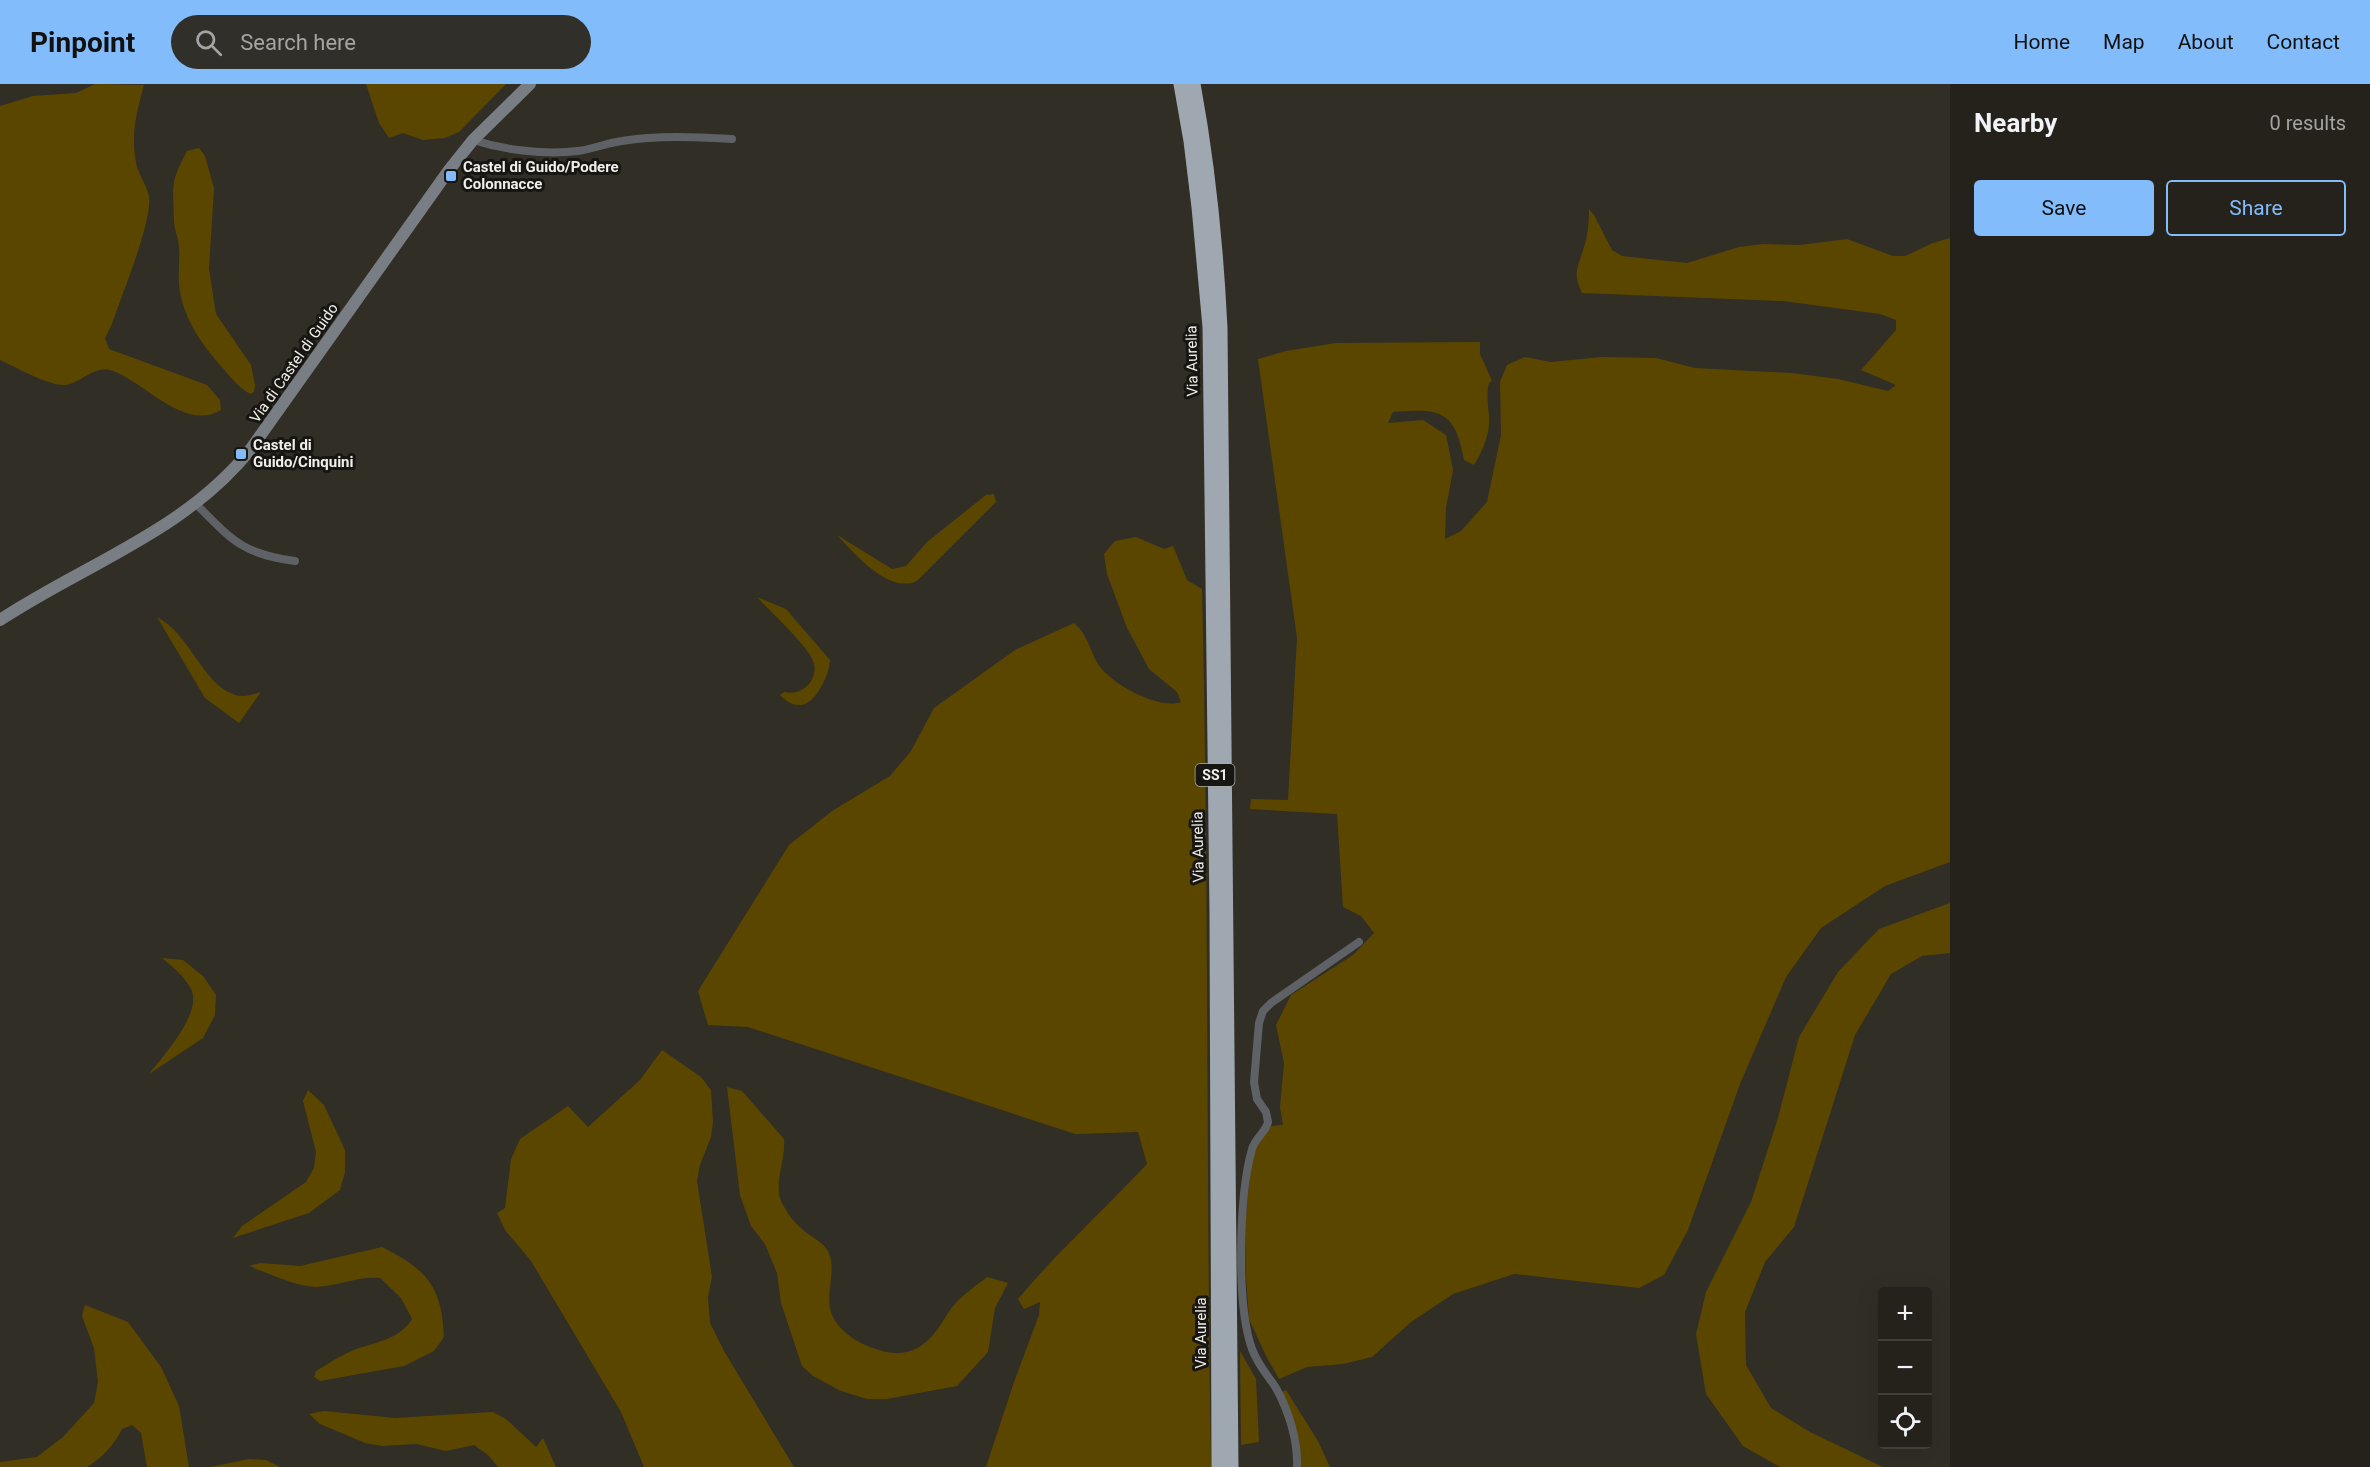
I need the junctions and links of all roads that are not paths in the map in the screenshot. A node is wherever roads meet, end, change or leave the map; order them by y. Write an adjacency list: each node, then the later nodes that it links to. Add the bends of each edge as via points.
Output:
1 (530, 84): 5 (street, Via di Castel di Guido)
2 (1181, 84): 10 (highway, Via Aurelia / SS1, via 1197,185 1210,327)
3 (1193, 84): 11 (highway, Via Aurelia / SS1, via 1208,182 1220,328)
4 (732, 139): 5 (street, via 623,140 564,152 519,150)
5 (473, 140): 6 (street, Via di Castel di Guido, via 250,450)
6 (196, 504): 7 (street, via 243,548 261,556); 8 (street, Via di Castel di Guido)
7 (295, 561)
8 (0, 620)
9 (1359, 942): 12 (street, via 1271,1003 1263,1011 1258,1026 1255,1093 1268,1122 1251,1151 1244,1195 1242,1276 1250,1342 1288,1414)
10 (1219, 1467)
11 (1231, 1467)
12 (1297, 1467)

